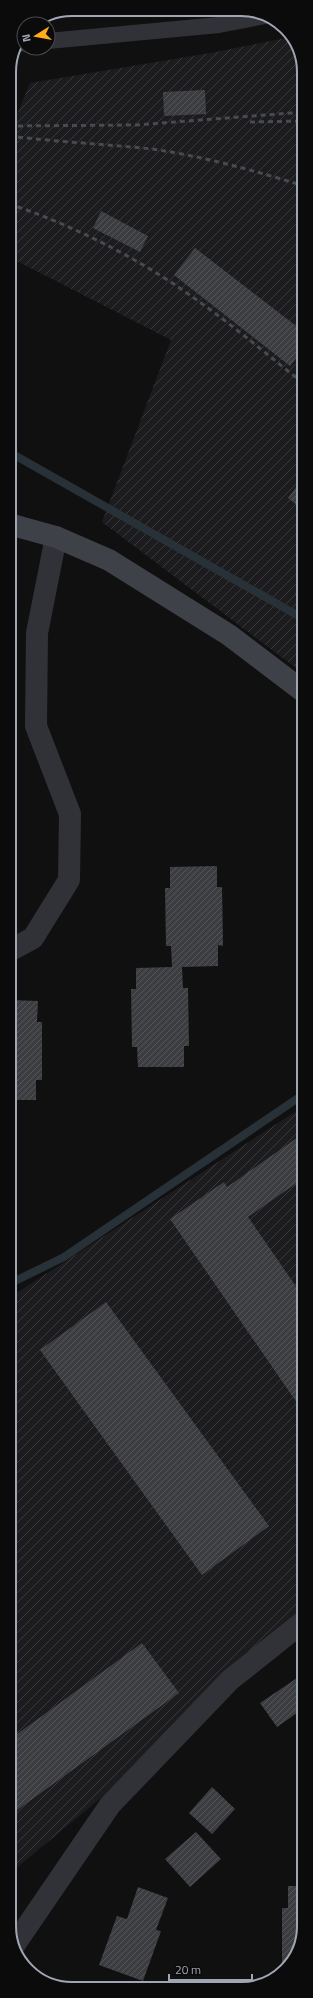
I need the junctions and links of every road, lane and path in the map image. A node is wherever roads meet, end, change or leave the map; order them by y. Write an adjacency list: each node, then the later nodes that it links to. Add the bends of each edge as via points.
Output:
1 (255, 18): 2 (lane, via 219,25)
2 (56, 40)
3 (16, 526): 4 (street)
4 (56, 537): 5 (street, via 109,560 229,635); 6 (street, via 37,633 36,726 70,814 68,880 33,938)
5 (297, 687)
6 (16, 947)
7 (297, 1627): 8 (street, via 230,1680 110,1805)
8 (18, 1940)

